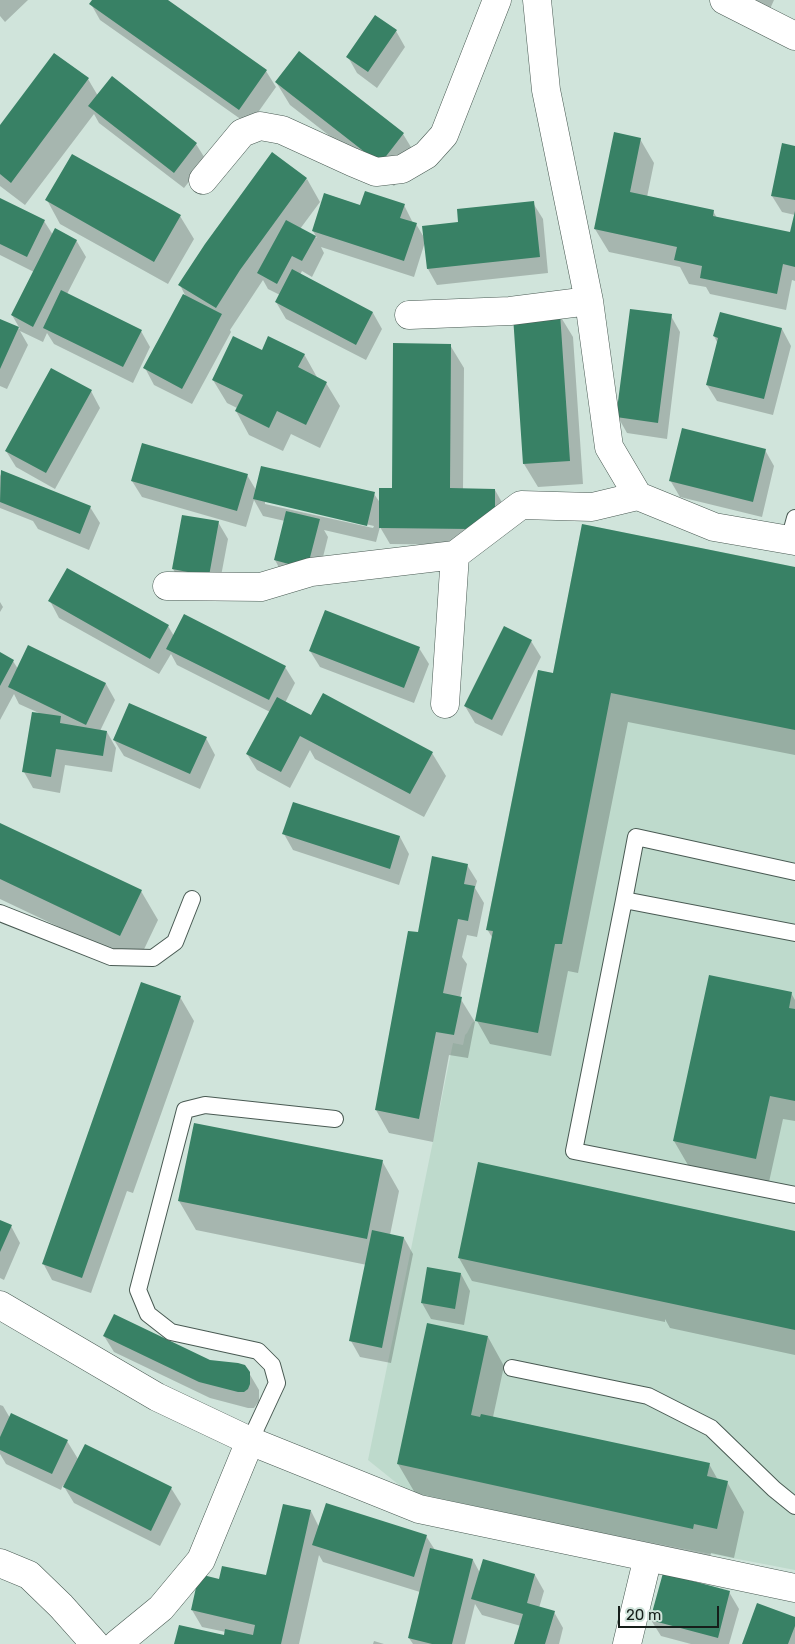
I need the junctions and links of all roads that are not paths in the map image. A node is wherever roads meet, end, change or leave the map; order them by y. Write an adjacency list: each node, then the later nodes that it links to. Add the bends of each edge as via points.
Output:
1 (497, 0): 5 (street, via 444,135 426,155 402,170 376,172 282,130 260,126 242,132)
2 (537, 0): 6 (street, via 546,90)
3 (724, 0): 4 (street)
4 (795, 36)
5 (203, 180)
6 (589, 300): 7 (street, via 510,311); 8 (street, via 609,447)
7 (409, 315)
8 (638, 496): 9 (street, via 714,527); 10 (street, via 592,507 521,505)
9 (793, 533)
10 (455, 555): 11 (street, via 311,572 260,587); 12 (street)
11 (167, 586)
12 (444, 704)
13 (795, 872): 15 (lane, via 636,837)
14 (192, 899): 16 (lane, via 175,942 153,958 111,957)
15 (624, 900): 17 (lane); 19 (lane, via 574,1151)
16 (0, 913)
17 (795, 932)
18 (335, 1119): 22 (lane, via 206,1105 185,1110 138,1290 148,1314 171,1332 258,1352 272,1365 277,1383)
19 (795, 1194)
20 (0, 1305): 22 (street, via 157,1397)
21 (512, 1368): 23 (lane, via 648,1396 711,1428)
22 (250, 1441): 24 (street, via 419,1509); 28 (street, via 201,1560 161,1608)
23 (795, 1506)
24 (648, 1557): 26 (street); 29 (street)
25 (0, 1563): 27 (street, via 29,1576)
26 (795, 1588)
27 (95, 1644)
28 (117, 1644)
29 (627, 1644)

